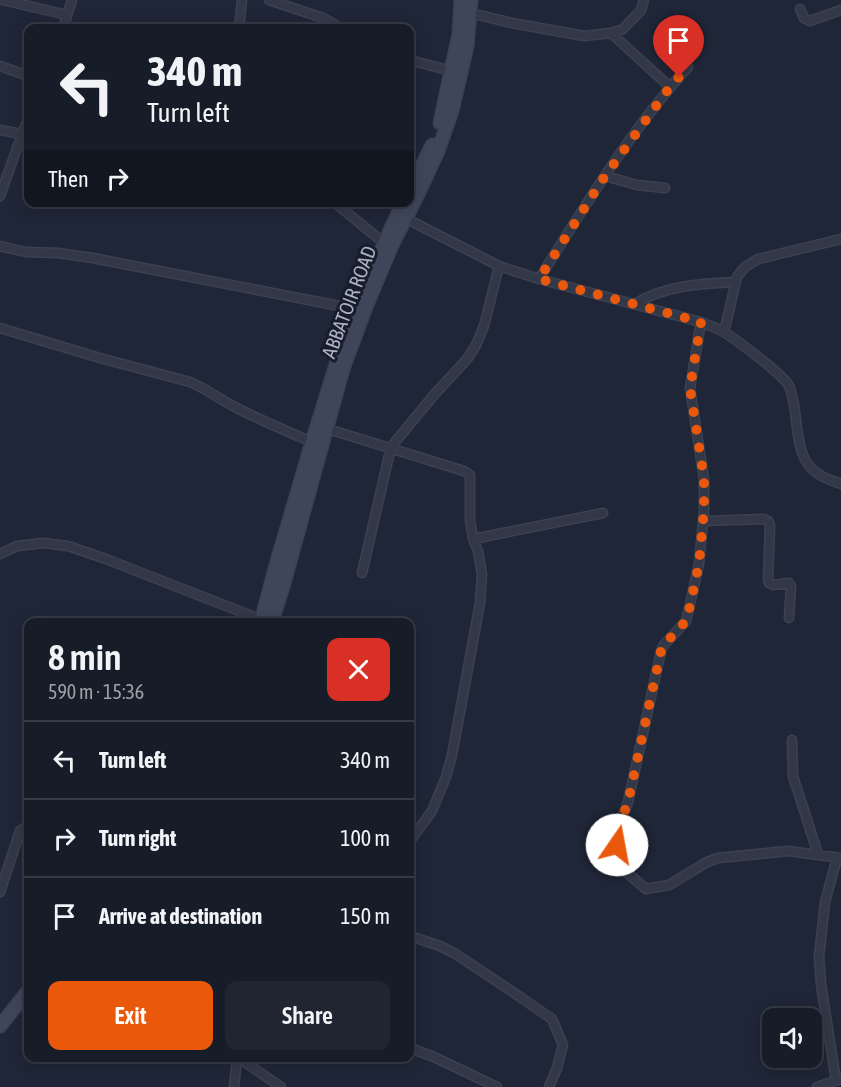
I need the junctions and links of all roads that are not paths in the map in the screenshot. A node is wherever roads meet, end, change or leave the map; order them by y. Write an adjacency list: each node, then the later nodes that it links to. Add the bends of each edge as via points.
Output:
1 (3, 0): 10 (street)
2 (72, 0): 10 (street)
3 (242, 0): 12 (street)
4 (269, 0): 13 (street)
5 (461, 0): 18 (street)
6 (644, 0): 14 (street, via 641,10 623,29)
7 (471, 6): 14 (street, via 512,23 584,36); 28 (street, ABBATOIR ROAD, via 452,111)
8 (800, 9): 9 (street, via 810,21)
9 (841, 10)
10 (67, 15): 11 (street)
11 (66, 24)
12 (240, 24)
13 (334, 24)
14 (611, 33): 20 (street)
15 (414, 61): 18 (street)
16 (0, 66): 19 (street)
17 (688, 67): 20 (street)
18 (451, 71): 25 (street, via 435,137)
19 (24, 75)
20 (670, 87): 24 (street)
21 (24, 129): 23 (street)
22 (0, 130): 23 (street)
23 (22, 134): 27 (street)
24 (605, 176): 26 (street); 37 (street)
25 (414, 182)
26 (665, 188)
27 (0, 196)
28 (414, 201)
29 (340, 207): 34 (street)
30 (401, 207): 34 (street, ABBATOIR ROAD)
31 (411, 207): 32 (street, ABBATOIR ROAD)
32 (405, 218): 36 (street); 44 (street, ABBATOIR ROAD, via 343,369)
33 (841, 239): 38 (street, via 758,259 745,267)
34 (384, 243): 40 (street, ABBATOIR ROAD)
35 (0, 246): 40 (street, via 93,258)
36 (499, 266): 37 (street); 46 (street, via 476,345)
37 (539, 279): 39 (street)
38 (736, 282): 39 (street, via 669,290); 43 (street)
39 (634, 304): 41 (street)
40 (355, 309): 45 (street, ABBATOIR ROAD)
41 (701, 322): 43 (street); 49 (street, via 690,388 704,479)
42 (0, 328): 45 (street, via 190,382)
43 (723, 332): 47 (street, via 788,384 794,399 799,445 808,463 818,474)
44 (328, 429): 46 (street); 55 (street, ABBATOIR ROAD, via 284,583)
45 (312, 442): 54 (street, ABBATOIR ROAD, via 276,565)
46 (391, 447): 50 (street, via 470,475); 52 (street)
47 (841, 484)
48 (603, 513): 50 (street)
49 (703, 521): 56 (street, via 768,521 768,580 773,585 791,586); 60 (street, via 688,615 661,651 621,821 617,845 625,871 646,889 669,885 718,858 788,850)
50 (473, 539): 59 (street, via 482,573 480,603 452,755 432,811)
51 (0, 554): 53 (street, via 17,546 68,546)
52 (362, 573)
53 (255, 618)
54 (266, 618)
55 (267, 618)
56 (789, 618)
57 (792, 740): 60 (street, via 793,776)
58 (24, 828): 62 (street)
59 (414, 836)
60 (818, 854): 61 (street)
61 (839, 858): 71 (street, via 825,902 819,957)
62 (0, 892)
63 (414, 937): 75 (street, via 454,953 552,1019 563,1045)
64 (24, 986): 66 (street)
65 (24, 996): 67 (street)
66 (0, 1015)
67 (0, 1026)
68 (414, 1050): 74 (street)
69 (237, 1062): 72 (street)
70 (244, 1062): 73 (street)
71 (839, 1080): 76 (street)
72 (234, 1087)
73 (281, 1087)
74 (497, 1087)
75 (549, 1087)
76 (817, 1087)

